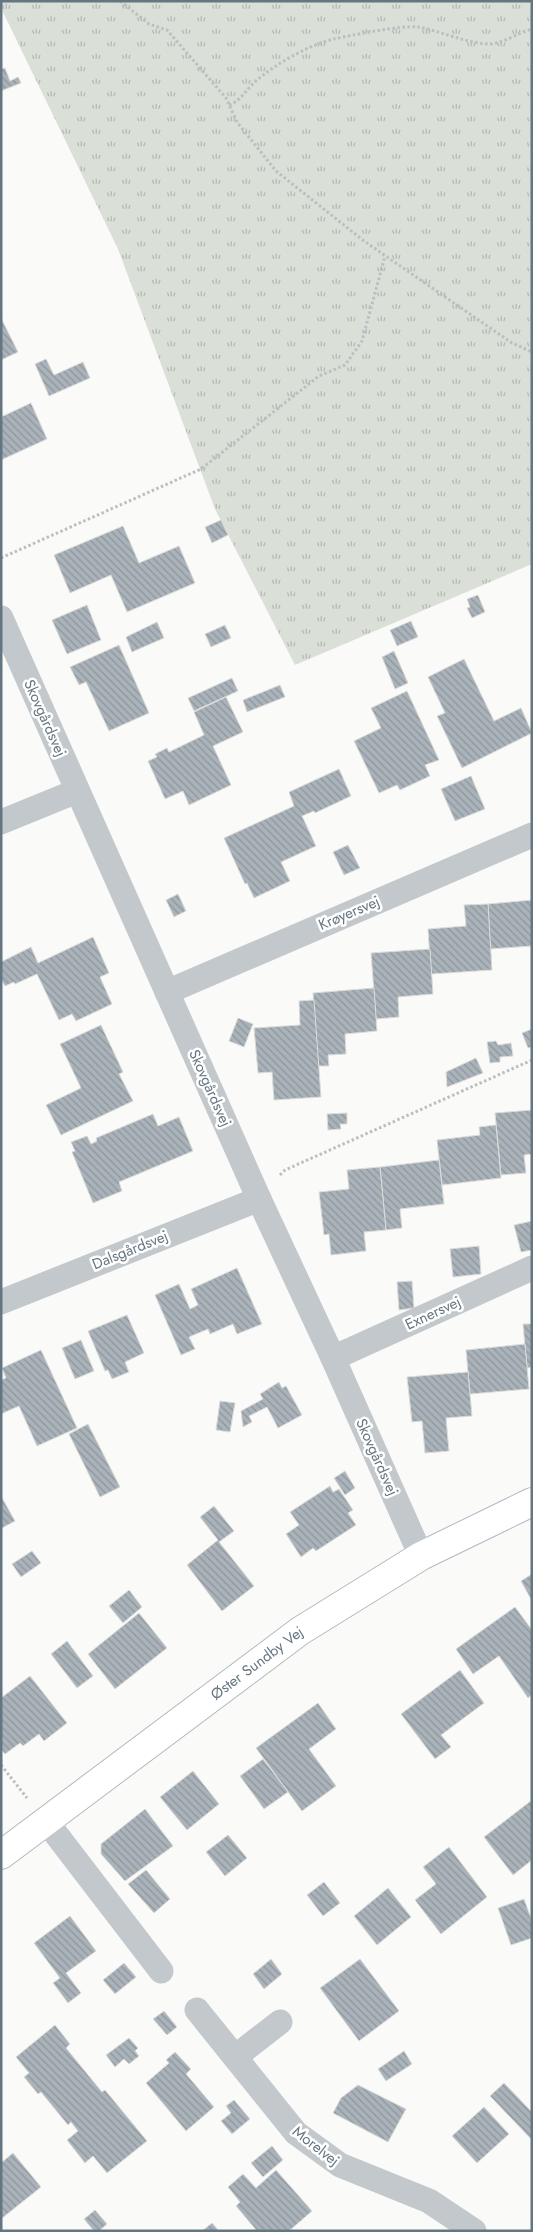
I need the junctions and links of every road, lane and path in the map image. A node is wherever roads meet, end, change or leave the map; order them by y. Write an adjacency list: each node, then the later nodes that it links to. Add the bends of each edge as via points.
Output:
1 (120, 1): 3 (path, via 149,24 167,30)
2 (532, 30): 3 (path, via 489,44 416,27 334,39 272,67 237,102)
3 (229, 104): 4 (path, via 237,122 276,171)
4 (385, 256): 5 (path, via 512,343); 6 (path, via 362,341 345,365 319,376 201,469)
5 (532, 352)
6 (1, 558)
7 (1, 618): 8 (street, Skovgårdsvej)
8 (77, 791): 9 (street); 11 (street, Skovgårdsvej)
9 (1, 822)
10 (532, 835): 11 (street, Krøyersvej)
11 (167, 992): 13 (street, Skovgårdsvej)
12 (532, 1060): 13 (path, via 285,1170)
13 (259, 1199): 15 (street, Dalsgårdsvej); 16 (street, Skovgårdsvej)
14 (532, 1268): 16 (street, Exnersvej)
15 (1, 1302)
16 (334, 1358): 18 (street, Skovgårdsvej)
17 (532, 1502): 18 (street, Øster Sundby Vej)
18 (421, 1556): 20 (street, Øster Sundby Vej, via 300,1631)
19 (1, 1765): 20 (path)
20 (46, 1821): 21 (street, Øster Sundby Vej); 22 (street)
21 (1, 1855)
22 (161, 1971)
23 (197, 2010): 25 (street, Morelvej)
24 (280, 2022): 25 (street)
25 (235, 2057): 26 (street, Morelvej, via 296,2133 340,2165 429,2202)
26 (474, 2231)

